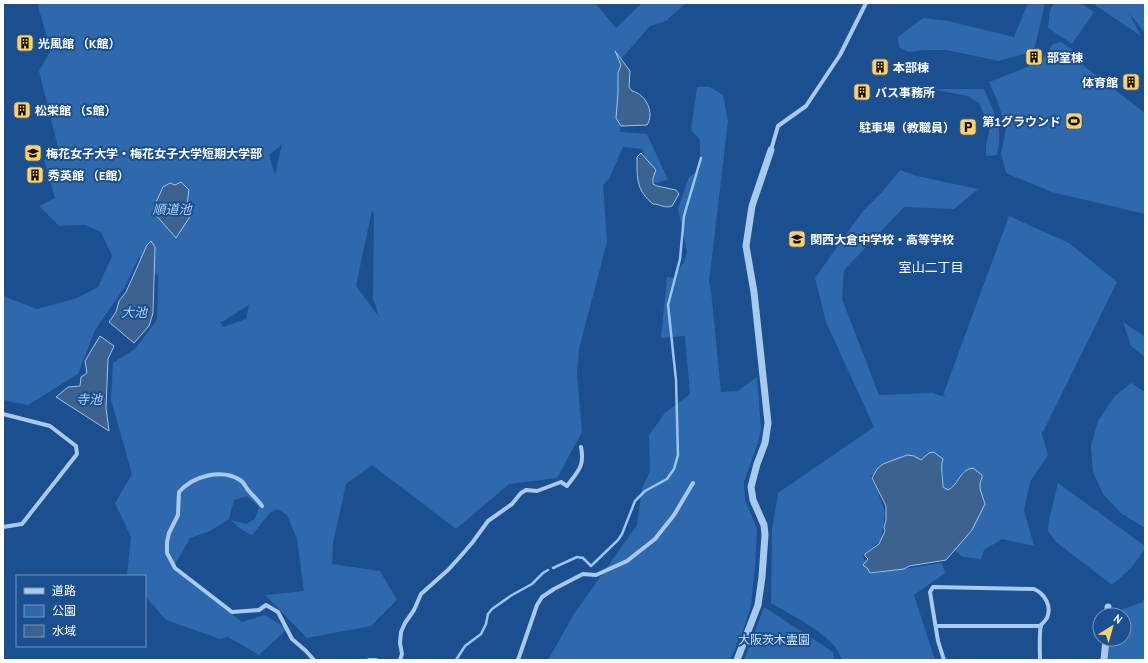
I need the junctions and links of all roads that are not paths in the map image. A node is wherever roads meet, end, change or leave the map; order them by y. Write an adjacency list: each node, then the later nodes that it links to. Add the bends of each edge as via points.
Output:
1 (866, 3): 2 (street, via 840,55 806,106 778,126)
2 (771, 150): 16 (street, via 752,206 746,246 754,292 768,422 751,495 764,525 765,535 758,605)
3 (3, 414): 7 (street, via 50,426 76,446 77,454 22,524)
4 (581, 447): 14 (street, via 580,469 567,486 561,482 521,493 512,504 488,521 452,566 421,594 403,626)
5 (692, 483): 15 (street, via 674,515 655,539 627,562 596,575 583,574 542,596)
6 (262, 506): 11 (street, via 242,481 231,475 202,477 189,483 179,492 178,515 169,533 166,552 175,568 232,612 259,610 266,605 274,609 292,639)
7 (3, 527)
8 (936, 626): 9 (street); 9 (street, via 930,592 933,587 1034,589 1045,597 1048,605 1048,614); 17 (street)
9 (1041, 626): 18 (street)
10 (1105, 647): 19 (street)
11 (314, 660)
12 (369, 660): 13 (street)
13 (376, 660)
14 (400, 660)
15 (518, 660)
16 (737, 660)
17 (944, 660)
18 (1040, 660)
19 (1104, 660)

